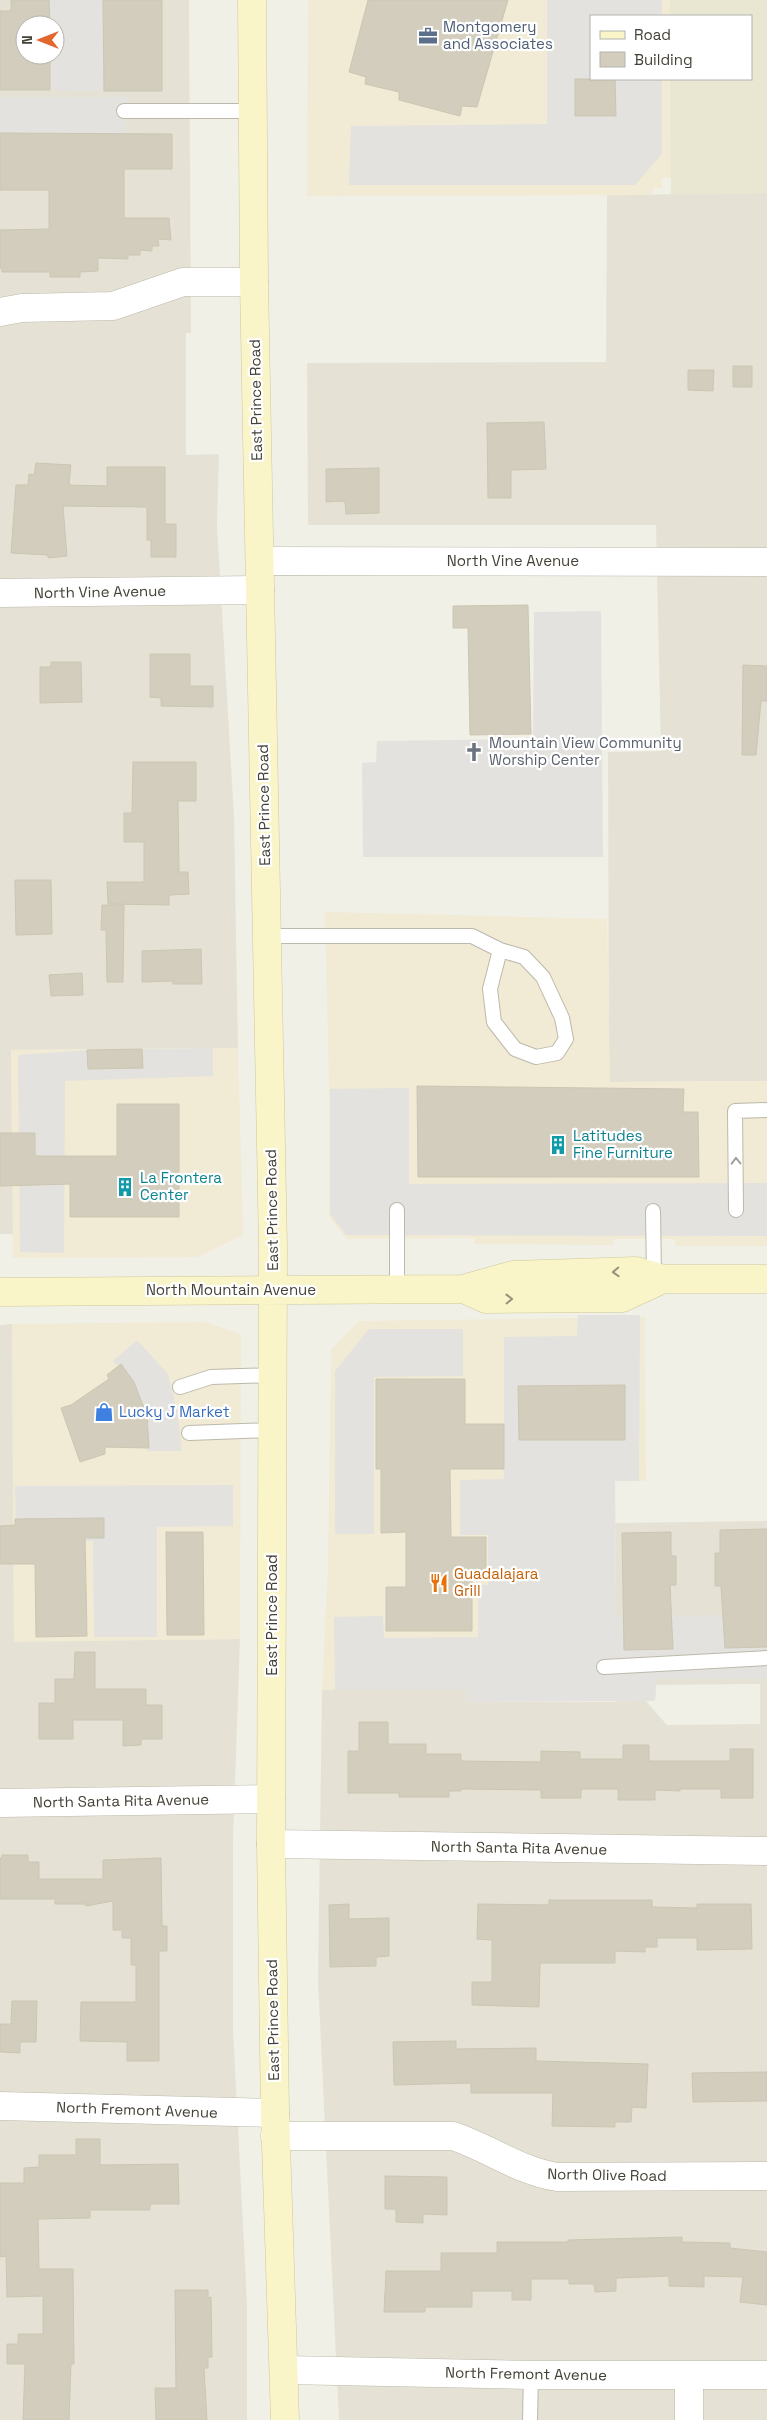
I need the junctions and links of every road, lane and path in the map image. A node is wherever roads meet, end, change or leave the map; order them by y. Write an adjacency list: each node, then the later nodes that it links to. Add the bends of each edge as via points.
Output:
1 (252, 0): 2 (main road, East Prince Road)
2 (252, 110): 3 (lane); 4 (main road, East Prince Road)
3 (124, 111)
4 (254, 282): 5 (street, via 183,282 113,306 22,308); 6 (main road, East Prince Road)
5 (0, 312)
6 (260, 561): 7 (street, North Vine Avenue); 8 (main road, East Prince Road)
7 (767, 562)
8 (260, 590): 9 (street, North Vine Avenue); 10 (main road, East Prince Road)
9 (0, 593)
10 (267, 936): 11 (lane, via 472,936); 19 (main road, East Prince Road)
11 (500, 950): 11 (lane, via 524,957 543,977 565,1032 566,1039 557,1053 536,1057 514,1049 494,1022 490,989)
12 (767, 1110): 14 (lane, one-way to 12, via 735,1112)
13 (397, 1210): 18 (lane)
14 (736, 1210)
15 (653, 1211): 16 (lane)
16 (659, 1278): 17 (main road, North Mountain Avenue); 18 (main road, North Mountain Avenue, via 622,1298 486,1299 463,1289)
17 (767, 1279)
18 (397, 1289): 19 (main road, North Mountain Avenue)
19 (274, 1290): 20 (main road, North Mountain Avenue); 21 (main road, East Prince Road)
20 (0, 1292)
21 (274, 1375): 22 (lane, via 212,1377); 23 (main road, East Prince Road)
22 (180, 1386)
23 (273, 1430): 24 (lane); 27 (main road, East Prince Road)
24 (189, 1433)
25 (767, 1658): 26 (lane)
26 (604, 1667)
27 (272, 1799): 28 (street, North Santa Rita Avenue); 29 (main road, East Prince Road)
28 (0, 1803)
29 (271, 1844): 30 (street, North Santa Rita Avenue); 32 (main road, East Prince Road)
30 (767, 1851)
31 (0, 2106): 32 (street, North Fremont Avenue)
32 (275, 2125): 33 (street, North Olive Road, via 453,2136 513,2165 557,2176); 34 (main road, East Prince Road)
33 (767, 2176)
34 (284, 2370): 35 (street, North Fremont Avenue); 38 (main road, East Prince Road)
35 (531, 2375): 37 (street, North Fremont Avenue); 39 (lane)
36 (767, 2375): 37 (street, North Fremont Avenue)
37 (689, 2376): 40 (street)
38 (285, 2420)
39 (530, 2420)
40 (689, 2420)

